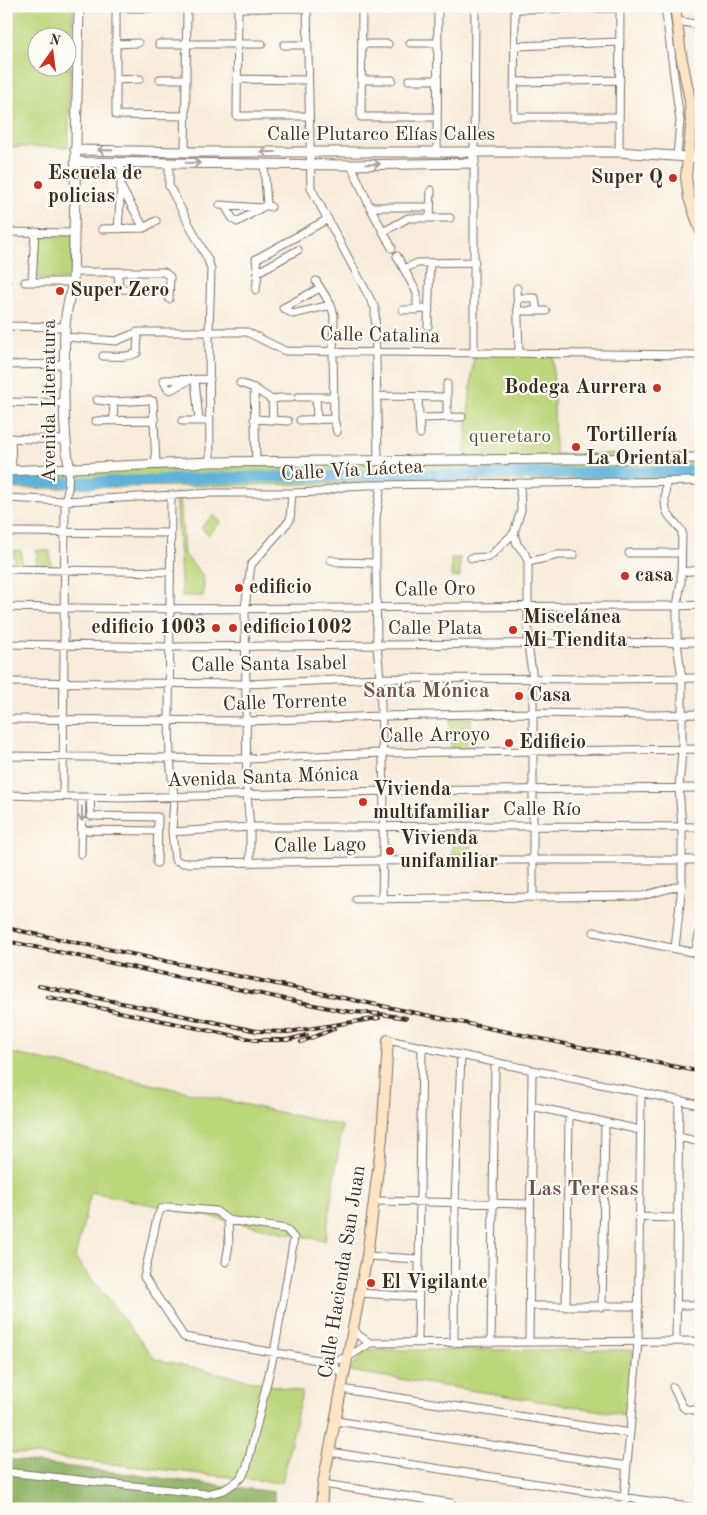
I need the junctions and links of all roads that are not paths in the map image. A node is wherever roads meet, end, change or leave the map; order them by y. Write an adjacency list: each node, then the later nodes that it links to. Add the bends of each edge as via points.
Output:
1 (79, 6): 41 (street, Avenida Literatura)
2 (475, 6): 47 (street)
3 (665, 6): 46 (street)
4 (675, 6): 9 (main road)
5 (116, 7): 15 (street); 17 (street, via 187,8)
6 (238, 7): 18 (street); 23 (street, via 307,8)
7 (362, 7): 14 (street, via 438,8); 20 (street)
8 (515, 8): 11 (street, via 620,8); 24 (street)
9 (677, 21): 10 (street); 46 (main road, via 690,100 691,127)
10 (701, 25)
11 (620, 42): 24 (street); 35 (street)
12 (138, 43): 15 (street)
13 (410, 43): 14 (street)
14 (438, 43): 34 (street)
15 (116, 44): 27 (street)
16 (159, 44): 17 (street)
17 (186, 44): 18 (street); 26 (street)
18 (238, 44): 19 (street); 29 (street)
19 (262, 44)
20 (362, 44): 21 (street); 31 (street)
21 (388, 44)
22 (284, 45): 23 (street)
23 (308, 45): 30 (street)
24 (515, 46): 36 (street)
25 (160, 79): 26 (street)
26 (186, 79): 37 (street)
27 (116, 80): 28 (street); 37 (street, via 116,115)
28 (140, 80)
29 (237, 80): 30 (street); 38 (street, via 237,116)
30 (308, 80): 38 (street)
31 (361, 80): 32 (street); 39 (street, via 361,117)
32 (392, 80)
33 (409, 80): 34 (street)
34 (437, 80): 39 (street)
35 (620, 80): 36 (street); 40 (street)
36 (514, 82): 40 (street, via 514,117)
37 (186, 116): 42 (street)
38 (309, 116): 43 (street)
39 (437, 117): 44 (street)
40 (619, 117): 45 (street)
41 (75, 150): 42 (street, Calle Plutarco Elías Calles, one-way to 41); 49 (street, Avenida Literatura)
42 (185, 152): 43 (street, Calle Plutarco Elías Calles, one-way to 42)
43 (309, 152): 44 (street, Calle Plutarco Elías Calles); 53 (street)
44 (437, 152): 47 (street, Calle Plutarco Elías Calles)
45 (619, 152): 46 (street, Calle Plutarco Elías Calles); 47 (street, Calle Plutarco Elías Calles)
46 (682, 156): 48 (street, Calle Plutarco Elías Calles); 70 (main road, via 687,187)
47 (474, 158): 54 (street, Calle Plutarco Elías Calles, one-way to 47); 75 (street)
48 (701, 158)
49 (75, 162): 50 (street, Calle Plutarco Elías Calles); 71 (street, Avenida Literatura)
50 (121, 162): 51 (street, Calle Plutarco Elías Calles); 55 (street)
51 (169, 163): 52 (street, Calle Plutarco Elías Calles, one-way to 52); 99 (street, via 169,186 210,264)
52 (264, 164): 53 (street, Calle Plutarco Elías Calles); 57 (street)
53 (310, 164): 54 (street, Calle Plutarco Elías Calles); 62 (street, via 311,188)
54 (351, 165): 58 (street)
55 (121, 187): 64 (street); 66 (street)
56 (431, 190): 59 (street)
57 (266, 207): 57 (street, via 236,222 222,206)
58 (370, 207): 59 (street); 69 (street)
59 (430, 207): 60 (street)
60 (430, 218): 61 (street); 69 (street, via 408,218)
61 (450, 218)
62 (328, 219): 72 (street); 103 (street, via 376,308)
63 (156, 221): 64 (street)
64 (144, 228): 66 (street)
65 (102, 229): 66 (street)
66 (118, 229)
67 (6, 232): 68 (street)
68 (35, 232): 71 (street); 80 (street, via 28,282)
69 (383, 232): 73 (street)
70 (701, 232)
71 (73, 233): 80 (street, Avenida Literatura)
72 (292, 238): 78 (street, via 256,259); 78 (street, via 299,252)
73 (392, 248)
74 (397, 256): 77 (street)
75 (475, 262): 76 (street); 105 (street)
76 (430, 263): 77 (street, via 417,262); 89 (street)
77 (404, 269): 91 (street, via 417,293)
78 (258, 272): 85 (street)
79 (118, 273): 80 (street); 84 (street, via 119,289); 84 (street, via 164,272 170,277)
80 (73, 277): 97 (street, Avenida Literatura)
81 (316, 280): 82 (street)
82 (320, 288): 88 (street); 88 (street, via 283,308 293,314)
83 (517, 288): 86 (street)
84 (169, 290): 87 (street)
85 (256, 290)
86 (518, 298): 92 (street); 93 (street, via 535,298)
87 (169, 299)
88 (331, 305): 102 (street, via 334,315)
89 (428, 309): 91 (street); 96 (street)
90 (403, 310): 91 (street)
91 (417, 310)
92 (518, 311): 93 (street); 104 (street)
93 (537, 311): 94 (street)
94 (546, 311)
95 (6, 326): 97 (street)
96 (428, 326)
97 (65, 327): 100 (street, Avenida Literatura)
98 (138, 332): 99 (street, Calle Catalina); 101 (street, Calle Catalina); 108 (street, via 137,353)
99 (209, 332): 102 (street, Calle Catalina, via 246,332 285,351); 111 (street)
100 (66, 337): 101 (street); 109 (street, Avenida Literatura)
101 (116, 342): 108 (street)
102 (333, 352): 103 (street, Calle Catalina); 117 (street)
103 (376, 352): 105 (street, Calle Catalina); 115 (street)
104 (519, 352): 105 (street, Calle Catalina); 106 (street, Calle Catalina)
105 (474, 353)
106 (701, 355)
107 (103, 356): 108 (street)
108 (118, 356)
109 (64, 364): 110 (street); 124 (street, Avenida Literatura)
110 (6, 365)
111 (210, 379): 131 (street, via 193,380); 138 (street)
112 (240, 383): 114 (street)
113 (447, 384): 118 (street)
114 (254, 388): 121 (street); 128 (street)
115 (377, 396): 119 (street); 145 (street)
116 (316, 397): 117 (street); 121 (street); 134 (street)
117 (333, 397): 135 (street)
118 (446, 397): 119 (street); 125 (street)
119 (418, 398): 127 (street)
120 (97, 400): 123 (street)
121 (272, 400): 132 (street)
122 (6, 402): 124 (street)
123 (113, 402): 129 (street); 130 (street, via 152,400)
124 (65, 403): 143 (street, Avenida Literatura)
125 (446, 417): 126 (street); 127 (street)
126 (462, 417)
127 (420, 418): 141 (street)
128 (254, 419): 132 (street); 147 (street)
129 (114, 420): 130 (street); 136 (street)
130 (155, 420): 148 (street)
131 (199, 420): 137 (street); 138 (street)
132 (273, 420): 139 (street)
133 (300, 420): 134 (street)
134 (317, 420): 135 (street)
135 (334, 420): 140 (street)
136 (96, 421)
137 (182, 421)
138 (210, 421): 146 (street)
139 (288, 421)
140 (337, 432)
141 (420, 434)
142 (9, 438): 143 (street); 150 (street)
143 (65, 440): 149 (street, Avenida Literatura)
144 (701, 458): 145 (street, Calle Vía Láctea)
145 (378, 461): 147 (street, Calle Vía Láctea)
146 (210, 462): 147 (street, Calle Vía Láctea); 148 (street, Calle Vía Láctea)
147 (256, 462)
148 (156, 464): 149 (street, Calle Vía Láctea)
149 (69, 467): 150 (street, Calle Vía Láctea); 158 (street, Avenida Literatura)
150 (9, 470)
151 (701, 481): 152 (street, Calle Vía Láctea)
152 (666, 482): 153 (street, Calle Vía Láctea); 164 (street, via 667,512 682,532)
153 (520, 483): 154 (street, Calle Vía Láctea); 162 (street, via 521,510)
154 (381, 485): 155 (street, Calle Vía Láctea); 169 (street, via 376,518)
155 (292, 493): 156 (street, Calle Vía Láctea); 181 (street, via 290,520 252,566)
156 (171, 496): 158 (street, Calle Vía Láctea); 161 (street)
157 (6, 498): 158 (street, Calle Vía Láctea)
158 (65, 501): 160 (street, Avenida Literatura)
159 (6, 532): 160 (street)
160 (64, 532): 161 (street); 171 (street, Avenida Literatura)
161 (171, 533): 173 (street)
162 (514, 533): 166 (street, via 489,557); 167 (street)
163 (629, 553): 164 (street)
164 (681, 554): 174 (street)
165 (574, 555): 167 (street)
166 (472, 558)
167 (526, 558): 176 (street)
168 (331, 560): 169 (street)
169 (376, 563): 179 (street)
170 (6, 569): 171 (street)
171 (64, 570): 173 (street); 180 (street, Avenida Literatura)
172 (701, 570): 174 (street)
173 (170, 572): 182 (street)
174 (681, 572): 177 (street)
175 (701, 605): 177 (street, Calle Oro)
176 (528, 606): 177 (street, Calle Oro); 179 (street, Calle Oro); 187 (street)
177 (677, 606): 184 (street)
178 (6, 607): 180 (street, Calle Oro)
179 (377, 607): 181 (street, Calle Oro); 189 (street)
180 (64, 608): 182 (street, Calle Oro); 186 (street, Avenida Literatura)
181 (245, 608): 182 (street, Calle Oro); 188 (street)
182 (170, 609): 190 (street)
183 (701, 642): 184 (street, Calle Plata)
184 (677, 643): 187 (street, Calle Plata); 192 (street)
185 (6, 644): 186 (street, Calle Plata)
186 (63, 644): 190 (street, Calle Plata); 196 (street, Avenida Literatura)
187 (528, 645): 189 (street, Calle Plata); 194 (street)
188 (246, 646): 189 (street, Calle Plata); 190 (street, Calle Plata); 198 (street)
189 (377, 646): 191 (street)
190 (170, 647): 197 (street)
191 (380, 678): 194 (street, Calle Santa Isabel); 198 (street, Calle Santa Isabel); 202 (street)
192 (682, 678): 193 (street, Calle Santa Isabel); 194 (street, Calle Santa Isabel); 201 (street)
193 (701, 678)
194 (533, 679): 199 (street)
195 (6, 682): 196 (street, Calle Santa Isabel)
196 (63, 683): 197 (street, Calle Santa Isabel); 204 (street, Avenida Literatura)
197 (170, 683): 198 (street, Calle Santa Isabel); 205 (street)
198 (246, 684): 206 (street)
199 (532, 713): 201 (street, Calle Torrente); 202 (street, Calle Torrente); 209 (street)
200 (701, 714): 201 (street, Calle Torrente)
201 (682, 715): 208 (street)
202 (382, 716): 206 (street, Calle Torrente); 210 (street)
203 (6, 719): 204 (street, Calle Torrente)
204 (63, 720): 205 (street, Calle Torrente); 212 (street, Avenida Literatura)
205 (169, 721): 206 (street, Calle Torrente); 213 (street)
206 (246, 721): 214 (street)
207 (701, 749): 208 (street, Calle Arroyo)
208 (682, 751): 209 (street, Calle Arroyo); 216 (street)
209 (533, 752): 210 (street, Calle Arroyo); 215 (street)
210 (382, 753): 214 (street, Calle Arroyo); 218 (street)
211 (6, 756): 212 (street, Calle Arroyo)
212 (62, 756): 213 (street, Calle Arroyo); 221 (street, Avenida Literatura)
213 (170, 759): 214 (street, Calle Arroyo); 223 (street)
214 (246, 759): 220 (street)
215 (533, 788): 216 (street, Avenida Santa Mónica); 218 (street, Avenida Santa Mónica); 225 (street)
216 (679, 788): 217 (street, Avenida Santa Mónica); 229 (street)
217 (701, 788)
218 (384, 790): 220 (street, Avenida Santa Mónica); 227 (street)
219 (6, 795): 221 (street, Avenida Santa Mónica)
220 (247, 795): 223 (street, Avenida Santa Mónica); 226 (street)
221 (63, 796): 222 (street, Avenida Santa Mónica)
222 (82, 797): 224 (street, Avenida Santa Mónica); 230 (street, one-way to 230)
223 (174, 797): 224 (street, Avenida Santa Mónica); 232 (street)
224 (90, 798): 231 (street, via 91,816 158,817)
225 (533, 826): 227 (street, Calle Río); 229 (street, Calle Río); 236 (street)
226 (250, 827): 227 (street, Calle Río); 232 (street, Calle Río); 239 (street)
227 (384, 827): 237 (street)
228 (701, 827): 229 (street, Calle Río)
229 (682, 828): 234 (street)
230 (82, 830): 231 (street); 233 (street)
231 (157, 831): 238 (street)
232 (172, 832): 239 (street, Calle Lago, via 175,860 179,862)
233 (81, 854)
234 (682, 860): 235 (street, Calle Lago); 236 (street, Calle Lago); 240 (street)
235 (701, 860)
236 (533, 861): 237 (street, Calle Lago); 241 (street)
237 (382, 862): 239 (street, Calle Lago); 243 (street)
238 (157, 863)
239 (250, 863)
240 (682, 885): 241 (street, via 642,896); 246 (street)
241 (533, 897): 243 (street)
242 (356, 899): 243 (street)
243 (382, 899)
244 (701, 927): 247 (street)
245 (594, 932): 246 (street)
246 (674, 948): 247 (street)
247 (698, 953)
248 (388, 1040): 249 (street); 262 (main road, Calle Hacienda San Juan)
249 (422, 1046): 250 (street); 263 (street)
250 (461, 1055): 251 (street); 264 (street)
251 (495, 1063): 252 (street); 265 (street)
252 (532, 1070): 253 (street); 256 (street)
253 (641, 1094): 254 (street); 259 (street)
254 (679, 1101): 255 (street); 260 (street)
255 (701, 1105)
256 (532, 1106): 257 (street); 266 (street)
257 (569, 1115): 258 (street); 278 (street)
258 (605, 1123): 259 (street); 280 (street)
259 (640, 1130): 267 (street)
260 (678, 1137): 261 (street); 268 (street)
261 (701, 1142)
262 (375, 1201): 263 (street); 270 (main road, Calle Hacienda San Juan)
263 (419, 1202): 264 (street); 271 (street)
264 (455, 1203): 265 (street); 288 (street)
265 (494, 1204): 266 (street); 289 (street)
266 (530, 1204): 277 (street)
267 (640, 1217): 268 (street); 279 (street)
268 (678, 1218): 275 (street)
269 (228, 1220): 272 (street); 290 (street, via 286,1229 294,1238); 290 (street, via 216,1212 161,1209 144,1277 184,1337)
270 (367, 1256): 271 (street); 273 (main road, Calle Hacienda San Juan)
271 (418, 1259): 274 (street)
272 (226, 1262)
273 (360, 1293): 274 (street); 281 (main road, Calle Hacienda San Juan)
274 (417, 1298): 287 (street)
275 (677, 1305): 276 (street); 282 (street)
276 (701, 1305)
277 (529, 1306): 278 (street); 284 (street)
278 (566, 1306): 280 (street)
279 (639, 1306): 280 (street); 285 (street)
280 (602, 1307)
281 (353, 1326): 286 (street, via 358,1335); 291 (main road, Calle Hacienda San Juan)
282 (676, 1341): 283 (street); 285 (street)
283 (701, 1341)
284 (529, 1342): 285 (street); 289 (street)
285 (638, 1342): 298 (street)
286 (370, 1343): 287 (street); 291 (street)
287 (418, 1343): 288 (street)
288 (454, 1343): 289 (street)
289 (491, 1343)
290 (274, 1353): 292 (street); 301 (street, via 247,1466 242,1477 224,1490 207,1494)
291 (348, 1357): 292 (street); 293 (main road, Calle Hacienda San Juan)
292 (330, 1362): 293 (street)
293 (344, 1376): 295 (main road, Calle Hacienda San Juan)
294 (673, 1387): 296 (street, via 683,1407)
295 (342, 1389): 297 (main road, Calle Hacienda San Juan); 298 (street)
296 (701, 1410)
297 (336, 1421): 299 (main road, Calle Hacienda San Juan); 300 (street)
298 (630, 1433): 300 (street)
299 (329, 1452): 302 (main road, Calle Hacienda San Juan); 303 (street)
300 (627, 1466): 303 (street)
301 (6, 1472)
302 (323, 1484): 304 (street); 307 (main road, Calle Hacienda San Juan)
303 (624, 1498): 309 (street); 310 (street)
304 (431, 1500): 305 (street); 308 (street)
305 (451, 1503)
306 (701, 1504): 310 (street)
307 (321, 1509)
308 (430, 1509)
309 (622, 1509)
310 (701, 1509)

